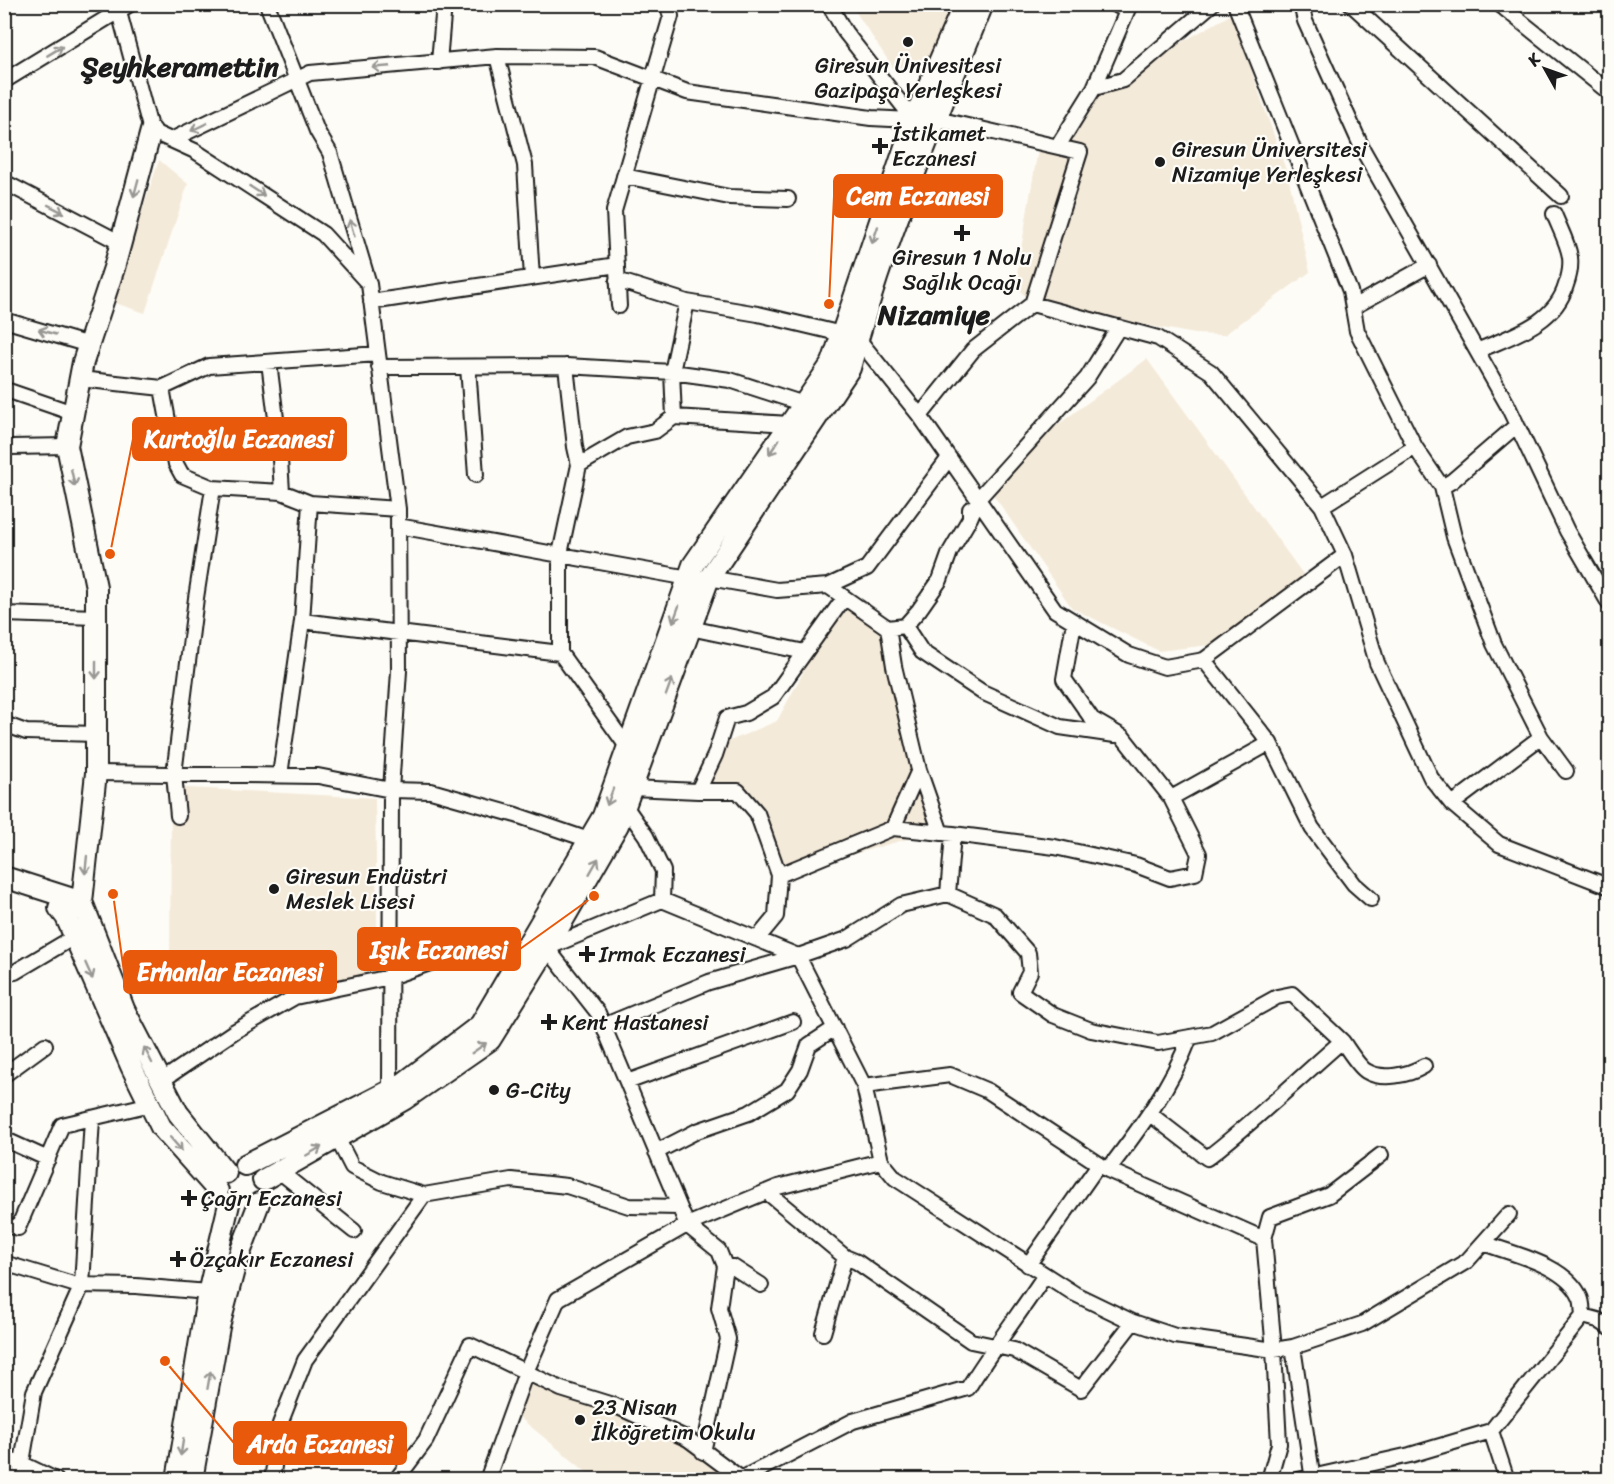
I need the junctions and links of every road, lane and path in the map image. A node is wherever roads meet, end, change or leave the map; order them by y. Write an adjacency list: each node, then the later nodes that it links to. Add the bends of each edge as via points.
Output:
1 (267, 4): 17 (street)
2 (444, 4): 16 (street)
3 (667, 4): 18 (street, via 672,16)
4 (829, 4): 22 (street, via 845,33)
5 (964, 4): 22 (street)
6 (984, 4): 23 (street)
7 (1113, 4): 14 (street)
8 (1212, 4): 20 (street, via 1123,80)
9 (1235, 4): 42 (street, via 1350,291)
10 (1301, 4): 34 (street, via 1363,150)
11 (1351, 4): 29 (street)
12 (1499, 4): 21 (street)
13 (120, 7): 19 (street, one-way to 13); 24 (street)
14 (1129, 7): 20 (street)
15 (497, 56): 16 (street); 18 (street, via 595,57); 35 (street, via 525,165)
16 (439, 62): 17 (street, one-way to 17, via 310,73)
17 (297, 79): 25 (street, one-way to 25); 37 (street, one-way to 17, via 330,153 316,131)
18 (652, 79): 22 (street, via 687,92 871,118); 27 (street)
19 (4, 81)
20 (1094, 88): 26 (street)
21 (1610, 93)
22 (914, 120): 23 (street); 45 (street, one-way to 45)
23 (936, 121): 26 (street); 45 (street)
24 (151, 131): 25 (street); 32 (street, one-way to 32)
25 (171, 140): 37 (street, one-way to 37, via 195,151 323,234)
26 (1058, 146): 40 (street, via 1080,152)
27 (624, 176): 30 (street, via 729,196); 33 (street, via 614,211)
28 (4, 182): 32 (street, one-way to 32)
29 (1561, 196)
30 (788, 199)
31 (1554, 214): 47 (street, via 1570,257 1563,295 1537,323)
32 (121, 243): 46 (street)
33 (616, 265): 35 (street); 36 (street)
34 (1429, 265): 42 (street); 47 (street)
35 (532, 278): 38 (street)
36 (617, 280): 39 (street); 41 (street)
37 (369, 284): 38 (street)
38 (371, 302): 48 (street)
39 (687, 302): 45 (street); 52 (street)
40 (1032, 304): 44 (street); 58 (street, via 973,350)
41 (619, 306)
42 (1353, 307): 63 (street, via 1358,331)
43 (4, 320): 46 (street, one-way to 43)
44 (1119, 327): 71 (street, via 1087,378); 73 (street, via 1158,338 1211,372)
45 (850, 336): 56 (street); 58 (street); 78 (street, via 850,368)
46 (89, 345): 53 (street)
47 (1477, 351): 61 (street)
48 (379, 360): 49 (street); 51 (street); 74 (street)
49 (269, 362): 54 (street, via 209,366); 70 (street)
50 (566, 366): 51 (street); 52 (street); 66 (street)
51 (468, 367): 67 (street)
52 (672, 372): 56 (street, via 730,380); 59 (street)
53 (80, 379): 54 (street); 57 (street)
54 (162, 388): 69 (street, via 176,464 182,475)
55 (9, 391): 57 (street)
56 (804, 404): 60 (street)
57 (73, 413): 62 (street)
58 (920, 416): 65 (street)
59 (674, 417): 60 (street); 66 (street, via 655,432 627,437)
60 (790, 424): 78 (street, one-way to 78, via 693,565)
61 (1517, 424): 68 (street); 81 (street, via 1567,531)
62 (67, 446): 64 (street); 83 (street, one-way to 83, via 96,587)
63 (1415, 447): 68 (street); 73 (street)
64 (4, 449)
65 (949, 458): 71 (street); 79 (street, via 867,568)
66 (579, 465): 76 (street)
67 (476, 475)
68 (1442, 487): 96 (street, via 1454,537 1494,644)
69 (213, 488): 70 (street); 102 (street)
70 (282, 492): 72 (street)
71 (974, 494): 85 (street, via 1055,610); 86 (street, via 970,518 950,552 940,580)
72 (310, 503): 74 (street); 84 (street)
73 (1322, 506): 77 (street)
74 (398, 509): 75 (street)
75 (398, 526): 76 (street); 89 (street)
76 (560, 554): 78 (street); 91 (street)
77 (1345, 555): 92 (street); 108 (street, via 1377,663 1431,778)
78 (699, 578): 79 (street, via 777,590); 87 (street); 98 (street, one-way to 98)
79 (828, 586): 80 (street)
80 (844, 598): 88 (street); 90 (street)
81 (1610, 605)
82 (4, 614): 83 (street)
83 (96, 617): 94 (street, one-way to 94)
84 (302, 621): 89 (street); 103 (street)
85 (1074, 622): 92 (street, via 1129,655 1165,667); 95 (street, via 1064,679 1092,719)
86 (905, 626): 88 (street); 95 (street, via 922,652 982,692 1060,727)
87 (690, 628): 90 (street); 106 (street, one-way to 87)
88 (888, 628): 99 (street)
89 (399, 634): 91 (street); 104 (street)
90 (805, 652): 105 (street, via 773,697 746,713 727,718)
91 (560, 653): 98 (street)
92 (1204, 660): 97 (street)
93 (4, 724): 94 (street, via 26,732)
94 (96, 734): 101 (street)
95 (1123, 737): 107 (street)
96 (1541, 737): 100 (street); 108 (street)
97 (1270, 743): 107 (street); 118 (street, via 1312,828 1354,884)
98 (628, 748): 112 (street, one-way to 112, via 603,816)
99 (919, 770): 110 (street); 111 (street)
100 (1566, 771)
101 (96, 773): 102 (street); 120 (street, one-way to 120)
102 (174, 774): 103 (street); 109 (street)
103 (280, 776): 104 (street, via 318,776)
104 (391, 790): 112 (street, via 431,791); 128 (street)
105 (698, 791): 106 (street); 113 (street, via 738,791 757,813)
106 (628, 797): 119 (street, via 663,871); 124 (street, one-way to 106, via 618,825)
107 (1171, 798): 111 (street, via 1198,855 1195,873 1170,878 1136,865 1055,847)
108 (1452, 804): 116 (street, via 1499,843)
109 (178, 816)
110 (893, 828): 111 (street); 113 (street)
111 (947, 834): 117 (street)
112 (589, 840): 140 (street, via 480,1025)
113 (779, 875): 123 (street, via 776,916)
114 (4, 877): 115 (street)
115 (39, 887): 120 (street); 121 (street)
116 (1610, 887)
117 (948, 894): 125 (street, via 901,905 847,939); 132 (street, via 995,915 1028,953 1030,972 1020,992 1053,1015 1091,1030 1158,1043)
118 (1371, 899)
119 (662, 900): 123 (street); 124 (street)
120 (81, 902): 121 (street); 137 (street, one-way to 120, via 124,1009)
121 (66, 917): 122 (street)
122 (74, 937): 127 (street, via 15,972); 141 (street, one-way to 141)
123 (757, 939): 125 (street)
124 (548, 948): 130 (street, via 598,1012); 144 (street, one-way to 124, via 405,1099 490,1040)
125 (798, 956): 130 (street, via 709,982); 131 (street)
126 (433, 962): 128 (street)
127 (4, 973)
128 (390, 977): 137 (street, via 295,998 235,1031); 140 (street)
129 (793, 1022): 138 (street)
130 (603, 1026): 138 (street)
131 (835, 1028): 139 (street); 146 (street, via 809,1045 800,1070 786,1090 749,1113 697,1131)
132 (1190, 1037): 133 (street, via 1212,1033 1277,997 1292,994); 142 (street)
133 (1342, 1041): 135 (street, via 1365,1071 1383,1076 1410,1074); 142 (street, via 1208,1158)
134 (45, 1045): 136 (street)
135 (1424, 1066)
136 (4, 1075)
137 (161, 1081): 153 (street)
138 (627, 1082): 146 (street)
139 (864, 1086): 149 (street); 151 (street, via 950,1075 988,1091)
140 (390, 1091): 144 (street)
141 (151, 1104): 143 (street); 153 (street, one-way to 153, via 161,1127)
142 (1150, 1114): 151 (street)
143 (92, 1119): 148 (street, via 62,1125); 169 (street)
144 (333, 1130): 150 (street); 152 (street, one-way to 144); 155 (street, via 352,1167 382,1182)
145 (4, 1139): 148 (street)
146 (656, 1152): 157 (street)
147 (1381, 1155): 162 (street, via 1329,1195 1270,1217)
148 (48, 1159): 159 (street, via 18,1228)
149 (881, 1161): 154 (street); 166 (street, via 895,1178)
150 (245, 1165): 152 (street); 153 (street)
151 (1104, 1167): 162 (street); 166 (street)
152 (271, 1175): 156 (street); 161 (street)
153 (224, 1190): 156 (street, via 244,1210); 171 (street)
154 (767, 1192): 160 (street); 164 (street)
155 (424, 1195): 157 (street, via 512,1180 567,1186 629,1206); 189 (street, via 305,1360 280,1424)
156 (259, 1203): 188 (street, one-way to 156, via 219,1327 235,1266)
157 (679, 1207): 160 (street)
158 (1509, 1214): 163 (street)
159 (4, 1225)
160 (687, 1225): 167 (street, via 719,1251); 179 (street, via 558,1299)
161 (354, 1231)
162 (1264, 1239): 178 (street)
163 (1483, 1243): 172 (street, via 1550,1268 1569,1281 1581,1298); 177 (street, via 1467,1261 1362,1324)
164 (845, 1257): 175 (street); 176 (street, via 971,1341)
165 (4, 1263): 169 (street)
166 (1028, 1265): 168 (street)
167 (725, 1266): 170 (street); 181 (street, via 719,1308 728,1340)
168 (1045, 1275): 173 (street); 176 (street)
169 (82, 1285): 171 (street); 183 (street, via 34,1392)
170 (761, 1285)
171 (208, 1292): 187 (street, one-way to 187)
172 (1583, 1316): 174 (street); 180 (street)
173 (1133, 1322): 176 (street, via 1081,1389 1014,1350); 178 (street, via 1175,1336)
174 (1610, 1328)
175 (823, 1333)
176 (993, 1347): 192 (street, via 968,1388 853,1420)
177 (1293, 1347): 178 (street); 184 (street)
178 (1274, 1350): 193 (street, via 1279,1444)
179 (526, 1372): 181 (street, via 561,1389 616,1406 688,1439); 190 (street, via 470,1345 426,1440); 191 (street)
180 (1491, 1431): 184 (street, via 1410,1455); 194 (street)
181 (703, 1452): 192 (street)
182 (4, 1460): 183 (street)
183 (23, 1464): 185 (street); 186 (street)
184 (1308, 1478)
185 (19, 1479)
186 (56, 1479)
187 (177, 1479)
188 (192, 1479)
189 (272, 1479)
190 (396, 1479)
191 (488, 1479)
192 (743, 1479)
193 (1269, 1479)
194 (1507, 1479)

